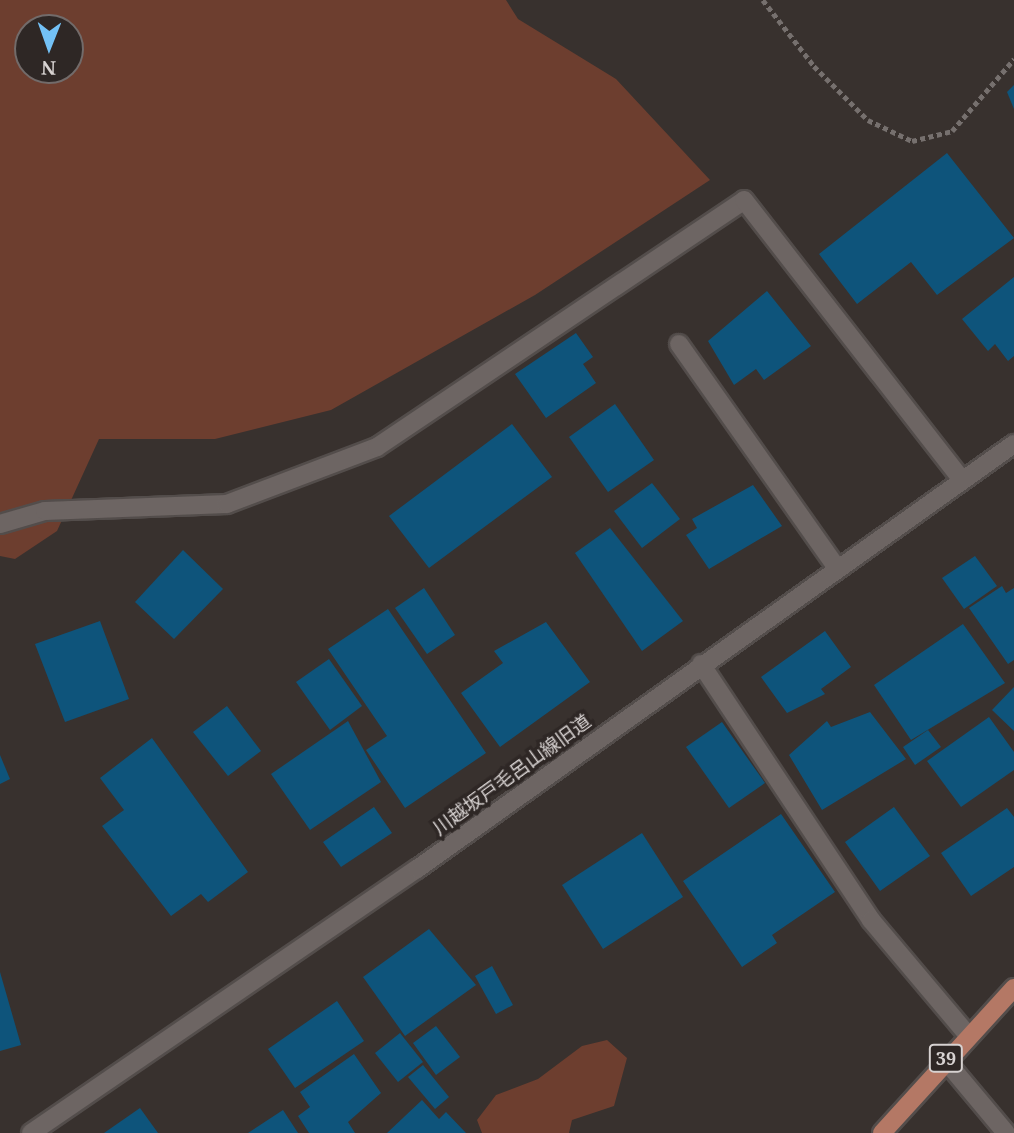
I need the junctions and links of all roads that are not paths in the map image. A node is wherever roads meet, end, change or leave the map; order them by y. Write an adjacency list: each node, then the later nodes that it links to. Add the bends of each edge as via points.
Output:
1 (679, 344): 5 (street)
2 (1014, 444): 3 (street, 川越坂戸毛呂山線旧道)
3 (961, 480): 4 (street, via 744,200 377,447 227,504 45,511); 5 (street, 川越坂戸毛呂山線旧道)
4 (0, 523)
5 (837, 568): 6 (street, 川越坂戸毛呂山線旧道)
6 (701, 664): 8 (street, via 871,920); 10 (street, 川越坂戸毛呂山線旧道, via 416,869)
7 (1014, 988): 8 (main road, 39)
8 (967, 1034): 9 (main road, 39)
9 (945, 1059): 11 (main road, 39); 12 (street)
10 (31, 1133)
11 (882, 1133)
12 (1006, 1133)

